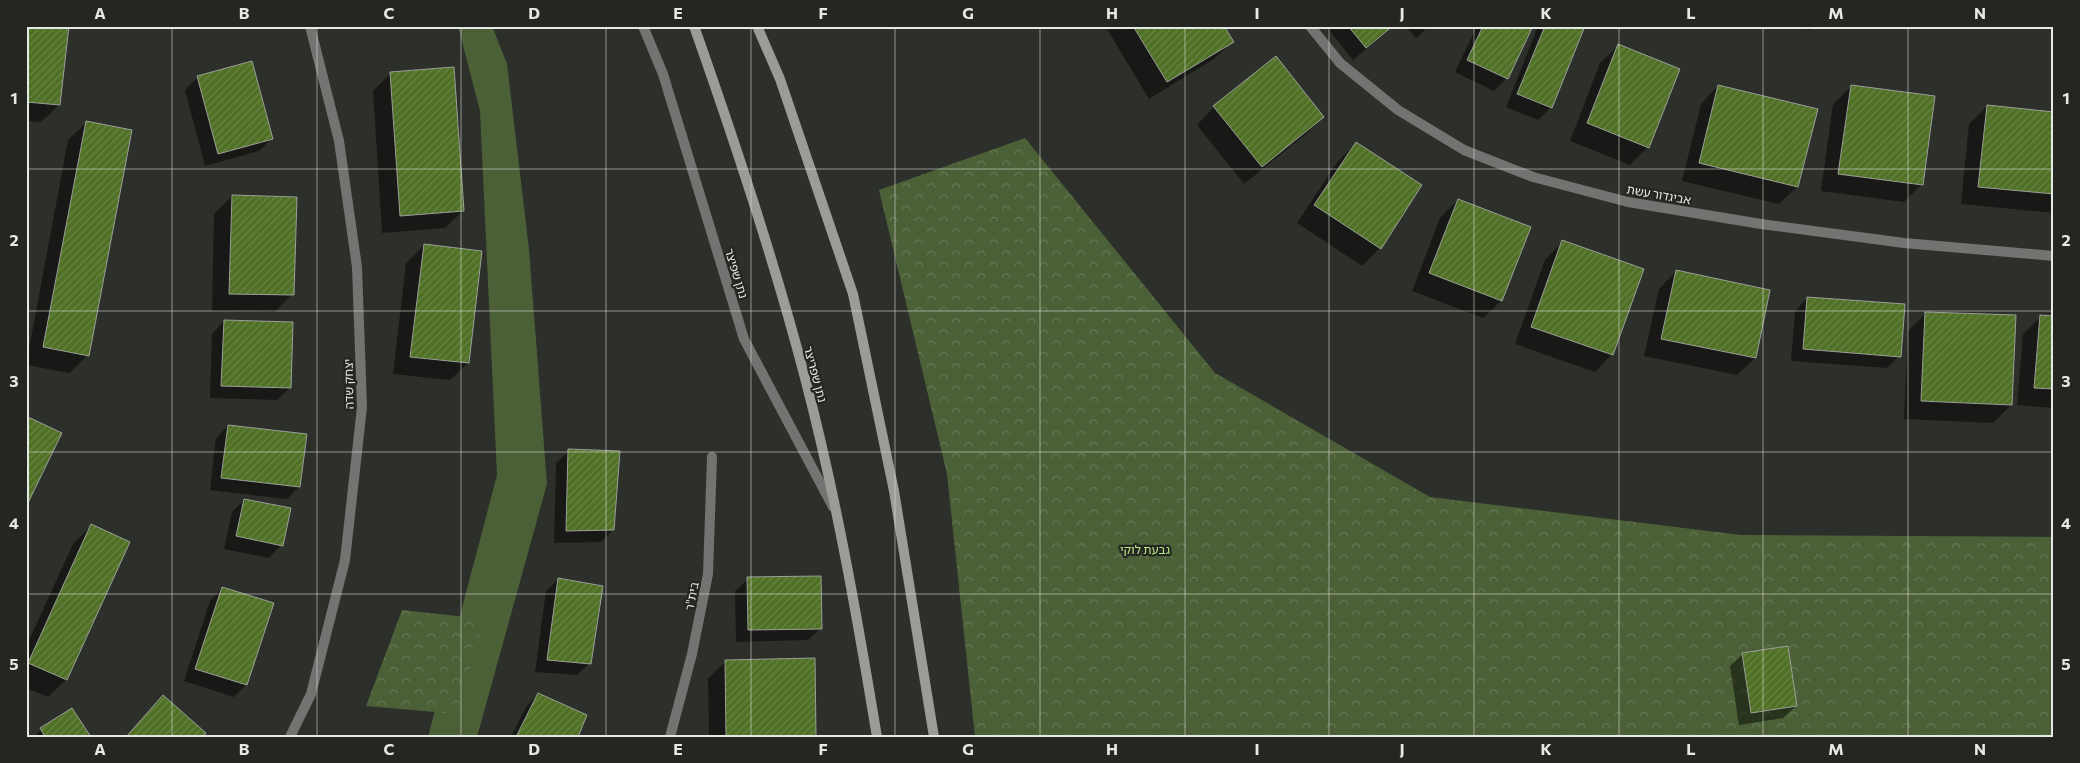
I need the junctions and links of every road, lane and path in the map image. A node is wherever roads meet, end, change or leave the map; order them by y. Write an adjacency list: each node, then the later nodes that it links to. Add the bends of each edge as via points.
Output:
1 (310, 26): 9 (street, יצחק שדה, via 339,141 357,267 362,407 345,560 311,694)
2 (642, 26): 8 (street, נתן שפיצר, via 663,74 744,340)
3 (694, 26): 8 (street, נתן שפריצר, via 764,233 805,378)
4 (757, 26): 12 (street, via 780,79 853,294 894,491)
5 (1310, 26): 6 (street, אביגדור עשת, via 1340,64 1398,110 1464,150 1533,177 1628,202 1761,224 1904,243)
6 (2054, 256)
7 (712, 457): 10 (street, בית"ר, via 708,574 692,654)
8 (837, 514): 11 (street, נתן שפריצר)
9 (290, 737)
10 (670, 737)
11 (877, 737)
12 (934, 737)

